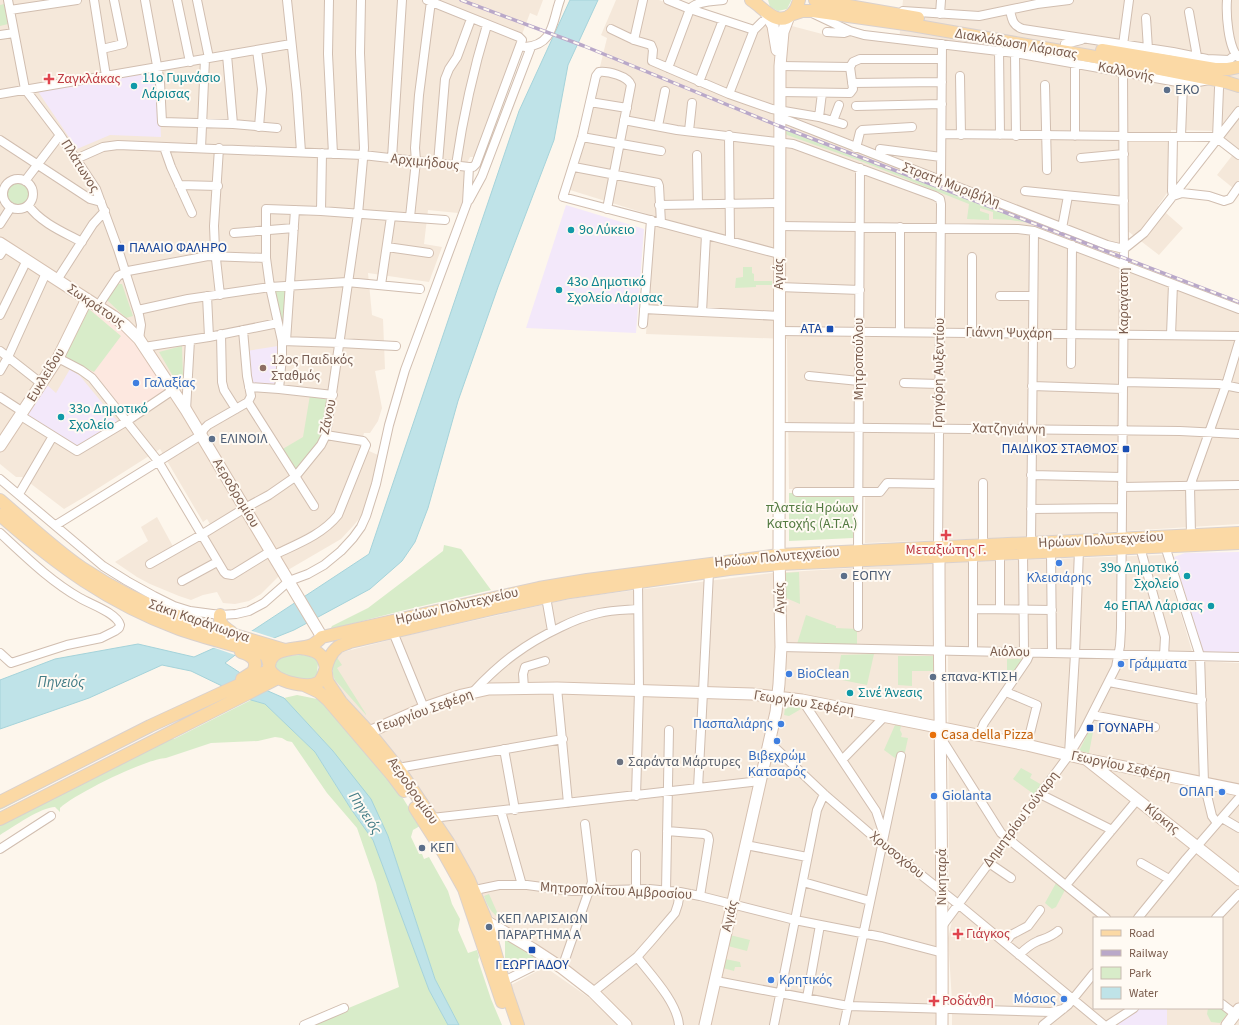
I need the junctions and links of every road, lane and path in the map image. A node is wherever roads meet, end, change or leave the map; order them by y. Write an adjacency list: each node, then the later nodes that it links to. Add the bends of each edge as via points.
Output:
1 (8, 0): 25 (street, Πλάτωνος)
2 (77, 0): 25 (street)
3 (94, 0): 51 (street)
4 (114, 0): 51 (street, via 123,44)
5 (145, 0): 66 (street)
6 (177, 0): 61 (street)
7 (197, 0): 58 (street)
8 (287, 0): 45 (street)
9 (330, 0): 128 (street, via 328,60)
10 (360, 0): 131 (street, Ζάνου)
11 (402, 0): 134 (street)
12 (560, 0): 50 (street, via 546,39)
13 (643, 0): 44 (street)
14 (668, 0): 24 (street)
15 (723, 0): 24 (street, via 697,4)
16 (751, 0): 27 (main road, Διακλάδωση Λάρισας)
17 (799, 0): 32 (main road, via 797,9)
18 (816, 0): 29 (main road, Διακλάδωση Λάρισας)
19 (941, 0): 31 (street)
20 (1068, 0): 26 (street)
21 (1129, 0): 49 (street)
22 (1227, 0): 57 (street, via 1230,33)
23 (429, 1): 34 (street); 137 (street, via 415,148)
24 (690, 9): 35 (street); 68 (street)
25 (10, 10): 41 (street, Πλάτωνος)
26 (1010, 10): 31 (street, via 979,16); 43 (street, via 1012,22 1018,28)
27 (763, 11): 32 (main road, Διακλάδωση Λάρισας, via 777,18); 38 (street); 64 (main road, Αγιάς, via 773,26)
28 (807, 11): 32 (main road, Διακλάδωση Λάρισας); 39 (street, Καλλoνής); 60 (main road, Διακλάδωση Λάρισας, via 912,25)
29 (879, 11): 31 (street); 48 (main road, Διακλάδωση Λάρισας)
30 (1189, 12): 62 (street)
31 (940, 14)
32 (791, 15): 64 (main road, Αγιάς, via 783,32)
33 (1146, 18): 52 (street)
34 (472, 19): 36 (street); 138 (street, via 458,57 445,79)
35 (723, 20): 38 (street); 73 (street)
36 (487, 25): 46 (street, via 519,37); 140 (street, via 466,104)
37 (611, 29): 44 (street)
38 (754, 30): 85 (street)
39 (850, 31): 40 (street, Καλλoνής); 47 (street, Καλλoνής, via 864,35)
40 (827, 32)
41 (14, 33): 42 (street); 80 (street, Πλάτωνος)
42 (0, 35)
43 (1086, 39): 48 (street); 49 (street)
44 (634, 40): 68 (street, via 651,45 652,61)
45 (291, 44): 53 (street); 126 (street)
46 (520, 44): 50 (street); 141 (street, via 476,164)
47 (942, 44): 54 (street, Καλλoνής); 59 (street)
48 (1065, 44): 62 (main road, Διακλάδωση Λάρισας)
49 (1123, 45): 52 (street)
50 (530, 47): 157 (street, via 482,176)
51 (102, 49): 71 (street)
52 (1148, 49): 62 (street)
53 (257, 50): 56 (street); 101 (street, via 262,89)
54 (999, 50): 55 (street, Καλλoνής); 109 (street)
55 (1015, 53): 63 (street, Καλλoνής); 110 (street)
56 (227, 55): 58 (street); 98 (street)
57 (1237, 56): 62 (street, via 1227,60)
58 (207, 59): 61 (street); 97 (street)
59 (942, 59): 65 (street, via 860,59); 74 (street)
60 (1111, 60): 69 (street); 77 (main road, Διακλάδωση Λάρισας)
61 (190, 62): 66 (street)
62 (1198, 62): 67 (main road, Διακλάδωση Λάρισας, via 1223,69)
63 (1075, 63): 69 (street, Καλλoνής); 112 (street)
64 (780, 66): 65 (street); 82 (main road, Αγιάς)
65 (850, 66): 75 (street)
66 (158, 67): 71 (street); 97 (street, via 162,122)
67 (1239, 67)
68 (668, 68): 73 (street)
69 (1123, 72): 76 (street, Καλλoνής); 114 (street, Καραγάτση)
70 (1239, 72): 79 (main road)
71 (106, 76): 80 (street)
72 (960, 76): 108 (street)
73 (699, 82): 85 (street)
74 (942, 82): 75 (street); 88 (street)
75 (852, 83): 83 (street, via 853,89 850,93)
76 (1183, 83): 77 (street, Καλλoνής); 115 (street)
77 (1216, 83): 79 (main road, Διακλάδωση Λάρισας); 116 (street)
78 (1045, 85): 111 (street)
79 (1239, 85)
80 (25, 89): 84 (street); 106 (street, Πλάτωνος)
81 (665, 91): 100 (street)
82 (780, 92): 83 (street); 93 (main road, Αγιάς)
83 (822, 93): 94 (street)
84 (0, 94)
85 (729, 94): 93 (street)
86 (590, 102): 91 (street); 91 (street, via 596,76 600,72 610,72 628,80 631,85); 113 (street)
87 (692, 103): 104 (street)
88 (942, 104): 90 (street); 105 (street)
89 (839, 105): 96 (street)
90 (856, 106)
91 (627, 108): 95 (street)
92 (1239, 111): 116 (street)
93 (779, 114): 94 (street, via 793,112); 118 (main road, Αγιάς); 123 (street, Στρατή Μυριβήλη)
94 (818, 117): 96 (street)
95 (624, 120): 100 (street); 119 (street)
96 (833, 121): 99 (street)
97 (202, 124): 98 (street); 121 (street)
98 (233, 124): 101 (street)
99 (843, 124)
100 (658, 126): 104 (street)
101 (259, 127): 103 (street)
102 (912, 127): 123 (street, via 862,130)
103 (278, 128)
104 (689, 131): 107 (street)
105 (942, 134): 108 (street); 133 (street)
106 (60, 135): 136 (street, Πλάτωνος); 139 (street)
107 (729, 135): 118 (street); 159 (street)
108 (961, 135): 109 (street)
109 (1000, 135): 110 (street)
110 (1016, 136): 111 (street)
111 (1046, 136): 112 (street); 144 (street)
112 (1075, 136): 114 (street)
113 (582, 137): 119 (street); 142 (street)
114 (1124, 137): 115 (street); 129 (street, Καραγάτση)
115 (1177, 137): 116 (street); 154 (street)
116 (1217, 138): 130 (street); 154 (street)
117 (0, 140): 139 (street)
118 (779, 142): 143 (street, via 793,144); 160 (main road, Αγιάς)
119 (620, 143): 125 (street); 145 (street)
120 (164, 147): 121 (street, Αρχιμήδους); 136 (street, Αρχιμήδους, via 114,145); 148 (street)
121 (201, 148): 122 (street, Αρχιμήδους)
122 (219, 148): 126 (street, Αρχιμήδους); 149 (street)
123 (856, 148): 146 (street, Στρατή Μυριβήλη)
124 (880, 150): 133 (street)
125 (661, 151)
126 (301, 152): 127 (street, Αρχιμήδους)
127 (322, 153): 128 (street, Αρχιμήδους); 167 (street)
128 (333, 154): 131 (street, Αρχιμήδους)
129 (1124, 154): 135 (street); 155 (street, Καραγάτση)
130 (1239, 154)
131 (363, 155): 134 (street, Αρχιμήδους); 169 (street, Ζάνου)
132 (697, 155): 158 (street)
133 (941, 157): 146 (street)
134 (392, 158): 137 (street, Αρχιμήδους)
135 (1081, 158)
136 (76, 159): 156 (street, Πλάτωνος, via 94,184)
137 (416, 161): 138 (street, Αρχιμήδους); 171 (street)
138 (438, 163): 140 (street, Αρχιμήδους)
139 (38, 164): 147 (street); 156 (street, via 92,200)
140 (456, 165): 141 (street, Αρχιμήδους)
141 (469, 167): 157 (street, Αρχιμήδους)
142 (574, 167): 145 (street); 164 (street, via 563,197)
143 (860, 168): 177 (street, Μητροπούλου); 178 (street, Γρηγόρη Αυξεντίου, via 940,199)
144 (1047, 170)
145 (614, 175): 162 (street, via 658,183); 164 (street)
146 (941, 181): 181 (street, Στρατή Μυριβήλη)
147 (26, 182): 151 (street, via 11,181); 161 (street, via 31,187 33,195)
148 (179, 184): 149 (street); 168 (street)
149 (218, 186): 195 (street, via 214,226)
150 (1239, 186): 154 (street, via 1230,198 1224,201 1209,196 1182,193)
151 (2, 189): 163 (street, via 5,201)
152 (1025, 191): 153 (street)
153 (1068, 196): 155 (street); 181 (street)
154 (1173, 196): 191 (street, via 1144,233)
155 (1124, 201): 191 (street, Καραγάτση)
156 (101, 202): 166 (street, Πλάτωνος)
157 (467, 202): 284 (street, Αρχιμήδους, via 405,370 388,424)
158 (698, 204): 159 (street); 162 (street)
159 (729, 204): 160 (street); 186 (street)
160 (779, 204): 176 (main road, Αγιάς)
161 (28, 205): 163 (street, via 19,209); 187 (street, via 43,220)
162 (659, 205): 174 (street)
163 (11, 207): 175 (street)
164 (607, 209): 173 (street)
165 (295, 210): 167 (street); 179 (street); 182 (street, via 266,209)
166 (105, 211): 187 (street); 199 (street, Πλάτωνος)
167 (321, 211): 169 (street)
168 (192, 213)
169 (358, 214): 170 (street); 202 (street, Ζάνου)
170 (391, 217): 171 (street); 189 (street)
171 (410, 217): 172 (street)
172 (445, 220)
173 (651, 220): 174 (street); 216 (street)
174 (661, 223): 185 (street)
175 (0, 224)
176 (779, 226): 177 (street); 193 (main road, Αγιάς)
177 (860, 227): 180 (street); 209 (street, Μητροπούλου)
178 (940, 227): 180 (street); 183 (street); 228 (street, Γρηγόρη Αυξεντίου)
179 (294, 228): 182 (street); 205 (street)
180 (900, 228): 227 (street)
181 (1062, 228): 191 (street, Στρατή Μυριβήλη)
182 (265, 231): 184 (street); 196 (street)
183 (1034, 231): 188 (street); 213 (street)
184 (234, 232)
185 (706, 235): 186 (street); 219 (street)
186 (730, 241): 193 (street)
187 (82, 242): 201 (street)
188 (1072, 245): 198 (street); 232 (street)
189 (387, 247): 192 (street); 204 (street)
190 (2, 248): 197 (main road, Σωκράτους)
191 (1124, 249): 198 (street, Καραγάτση)
192 (429, 253)
193 (779, 254): 207 (main road, Αγιάς)
194 (972, 257): 229 (street)
195 (216, 258): 196 (street); 199 (street, via 199,257); 210 (street)
196 (266, 258): 206 (street)
197 (27, 260): 200 (main road, Σωκράτους); 220 (street)
198 (1124, 266): 203 (street); 233 (street, Καραγάτση)
199 (125, 272): 215 (street, via 118,276); 218 (street, Πλάτωνος)
200 (46, 273): 201 (main road, Σωκράτους); 244 (street)
201 (57, 280): 214 (main road, Σωκράτους)
202 (348, 282): 204 (street); 205 (street); 239 (street, Ζάνου)
203 (1173, 284): 217 (street); 234 (street)
204 (381, 285): 208 (street)
205 (291, 286): 206 (street); 238 (street)
206 (270, 287): 210 (street); 222 (street)
207 (780, 287): 209 (street); 221 (main road, Αγιάς)
208 (420, 289)
209 (860, 290): 226 (street, Μητροπούλου)
210 (220, 295): 211 (street)
211 (207, 296): 218 (street); 236 (street)
212 (1000, 296): 213 (street)
213 (1032, 296): 231 (street)
214 (87, 299): 215 (main road, Σωκράτους); 245 (main road, Ευκλείδου)
215 (98, 306): 241 (main road, Σωκράτους, via 119,320)
216 (644, 309): 219 (street); 223 (street)
217 (1239, 309)
218 (138, 310): 241 (street, Πλάτωνος)
219 (702, 312): 221 (street)
220 (0, 315)
221 (779, 316): 225 (main road, Αγιάς)
222 (278, 323): 224 (street); 238 (street)
223 (643, 324)
224 (243, 330): 230 (street); 256 (street)
225 (780, 331): 226 (street, Γιάννη Ψυχάρη); 267 (main road, Αγιάς)
226 (860, 332): 227 (street, Γιάννη Ψυχάρη); 249 (street, Μητροπούλου)
227 (900, 332): 228 (street, Γιάννη Ψυχάρη)
228 (940, 333): 229 (street, Γιάννη Ψυχάρη); 252 (street, Γρηγόρη Αυξεντίου)
229 (972, 333): 231 (street, Γιάννη Ψυχάρη)
230 (221, 334): 236 (street); 263 (street, via 222,382)
231 (1032, 334): 232 (street, Γιάννη Ψυχάρη); 254 (street)
232 (1071, 334): 233 (street, Γιάννη Ψυχάρη); 246 (street)
233 (1124, 334): 234 (street, Γιάννη Ψυχάρη); 255 (street, Καραγάτση)
234 (1171, 335): 235 (street, Γιάννη Ψυχάρη)
235 (1239, 336)
236 (209, 337): 237 (street)
237 (190, 340): 241 (street); 264 (street)
238 (284, 341): 239 (street); 258 (street)
239 (340, 342): 242 (street); 260 (street, Ζάνου)
240 (1239, 342): 253 (street)
241 (141, 343): 259 (main road, Σωκράτους)
242 (396, 346)
243 (0, 351): 244 (street)
244 (8, 357): 247 (street); 251 (street)
245 (58, 358): 251 (main road, Ευκλείδου); 266 (street, via 92,378)
246 (1071, 364)
247 (0, 371)
248 (809, 376): 249 (street)
249 (859, 381): 268 (street, Μητροπούλου)
250 (904, 383): 252 (street)
251 (42, 384): 265 (main road, Ευκλείδου)
252 (939, 384): 269 (street, Γρηγόρη Αυξεντίου)
253 (1226, 385): 255 (street); 257 (street); 272 (street)
254 (1032, 386): 255 (street); 270 (street)
255 (1123, 386): 271 (street, Καραγάτση)
256 (249, 387): 258 (street); 262 (street, via 251,396)
257 (1239, 388)
258 (279, 389): 260 (street)
259 (173, 390): 264 (main road, Σωκράτους); 266 (street)
260 (333, 395): 275 (street, Ζάνου)
261 (0, 397): 265 (street)
262 (248, 402): 263 (street); 280 (street)
263 (236, 409): 274 (street, via 208,425)
264 (186, 410): 274 (main road, Αεροδρομίου)
265 (22, 414): 276 (street); 277 (main road, Ευκλείδου)
266 (127, 421): 276 (street, via 77,450); 278 (street)
267 (780, 426): 268 (street, Χατζηγιάννη); 317 (main road, Αγιάς)
268 (859, 428): 269 (street, Χατζηγιάννη); 290 (street, Μητροπούλου)
269 (938, 428): 270 (street, Χατζηγιάννη); 285 (street, Γρηγόρη Αυξεντίου)
270 (1032, 429): 271 (street, Χατζηγιάννη); 279 (street)
271 (1122, 430): 272 (street, Χατζηγιάννη); 281 (street, Καραγάτση)
272 (1209, 431): 273 (street, Χατζηγιάννη); 287 (street)
273 (1239, 434)
274 (201, 435): 278 (street); 294 (main road, Αεροδρομίου)
275 (326, 435): 280 (street, Ζάνου); 312 (street, via 363,441 366,445 338,514 321,532)
276 (53, 436): 291 (street)
277 (0, 446)
278 (158, 461): 298 (street); 302 (street)
279 (1031, 475): 281 (street); 296 (street)
280 (295, 477): 293 (street); 294 (street, Ζάνου)
281 (1122, 477): 288 (street, Καραγάτση)
282 (0, 479): 291 (street, Σάκη Καράγιωργα)
283 (983, 483): 306 (street)
284 (376, 484): 322 (street, Σάκη Καράγιωργα, via 363,523 350,542 324,565)
285 (938, 484): 290 (street, via 887,483 880,492); 310 (street, Γρηγόρη Αυξεντίου)
286 (1239, 485): 287 (street)
287 (1190, 486): 288 (street); 301 (street)
288 (1122, 487): 295 (street, Καραγάτση)
289 (797, 492): 290 (street)
290 (859, 492): 315 (street, Μητροπούλου)
291 (18, 494): 298 (street, Σάκη Καράγιωργα)
292 (0, 500): 335 (main road, Σάκη Καράγιωργα, via 52,545 102,580 160,610)
293 (314, 506)
294 (245, 508): 302 (street, Ζάνου); 312 (main road, Αεροδρομίου)
295 (1122, 508): 296 (street); 304 (street, Καραγάτση)
296 (1031, 509): 303 (street)
297 (0, 515): 335 (main road, Σάκη Καράγιωργα, via 47,555 97,590 157,620 207,638)
298 (56, 525): 330 (street, Σάκη Καράγιωργα, via 103,566 148,593 182,609)
299 (1239, 533): 301 (main road, Ηρώων Πολυτεχνείου)
300 (0, 534): 343 (street, via 58,583 116,617 120,625 115,632 101,638 67,645 11,663)
301 (1191, 535): 304 (main road, Ηρώων Πολυτεχνείου)
302 (201, 536): 318 (street); 319 (street, Ζάνου)
303 (1031, 543): 304 (main road, Ηρώων Πολυτεχνείου); 306 (main road, Ηρώων Πολυτεχνείου)
304 (1122, 543): 308 (main road, Ηρώων Πολυτεχνείου); 309 (main road, Ηρώων Πολυτεχνείου); 346 (street, Δημητρίου Γούναρη)
305 (1239, 543): 307 (main road, Ηρώων Πολυτεχνείου)
306 (983, 545): 310 (main road, Ηρώων Πολυτεχνείου)
307 (1165, 546): 308 (main road, Ηρώων Πολυτεχνείου); 348 (street)
308 (1140, 547): 347 (street, via 1165,637)
309 (1079, 550): 311 (main road, Ηρώων Πολυτεχνείου); 345 (street)
310 (938, 552): 315 (main road, Ηρώων Πολυτεχνείου); 316 (main road, Ηρώων Πολυτεχνείου); 339 (main road, Γρηγόρη Αυξεντίου)
311 (1051, 552): 314 (main road, Ηρώων Πολυτεχνείου); 329 (street)
312 (272, 553): 318 (street, via 229,575); 322 (main road, Αεροδρομίου)
313 (1000, 554): 314 (main road, Ηρώων Πολυτεχνείου); 316 (main road, Ηρώων Πολυτεχνείου); 327 (street)
314 (1023, 554): 328 (street)
315 (858, 556): 317 (main road, Ηρώων Πολυτεχνείου); 331 (street, Μητροπούλου)
316 (973, 556): 326 (street)
317 (780, 559): 320 (main road, Ηρώων Πολυτεχνείου); 333 (main road, Ηρώων Πολυτεχνείου, via 554,585); 336 (main road, Αγιάς)
318 (217, 562): 321 (street)
319 (150, 564)
320 (708, 572): 323 (main road, Ηρώων Πολυτεχνείου); 360 (street)
321 (182, 581)
322 (289, 582): 330 (street, Σάκη Καράγιωργα, via 253,609); 333 (main road, Αεροδρομίου)
323 (638, 582): 324 (main road, Ηρώων Πολυτεχνείου); 325 (street)
324 (546, 597): 332 (street); 334 (main road, Ηρώων Πολυτεχνείου)
325 (638, 609): 332 (street, via 599,613); 358 (street)
326 (973, 609): 327 (street); 340 (street)
327 (1000, 609): 328 (street)
328 (1024, 610): 329 (street); 342 (street)
329 (1052, 610): 344 (street)
330 (220, 615): 335 (main road, via 220,623)
331 (858, 627)
332 (552, 631): 359 (street, via 508,658)
333 (319, 632): 338 (main road, Ηρώων Πολυτεχνείου, via 314,644); 341 (main road, via 332,641)
334 (393, 632): 341 (main road, Ηρώων Πολυτεχνείου, via 350,642); 365 (street)
335 (228, 634): 337 (main road, Σάκη Καράγιωργα); 351 (main road, via 232,648)
336 (781, 647): 339 (street, Αιόλου); 362 (main road, Αγιάς)
337 (281, 648): 338 (main road); 351 (main road)
338 (299, 648): 352 (main road, via 311,650 322,657)
339 (939, 650): 340 (street, Αιόλου); 371 (main road, Γρηγόρη Αυξεντίου)
340 (973, 651): 342 (street, Αιόλου)
341 (334, 652): 352 (main road)
342 (1027, 652): 344 (street, Αιόλου); 361 (street, via 1027,660)
343 (0, 653)
344 (1052, 653): 345 (street, Αιόλου)
345 (1075, 654): 346 (street, Αιόλου); 377 (street)
346 (1119, 654): 347 (street, Αιόλου); 354 (street, Δημητρίου Γούναρη)
347 (1164, 656): 348 (street, Αιόλου)
348 (1200, 656): 349 (street, Αιόλου); 364 (street)
349 (1239, 657)
350 (545, 661): 356 (street, via 525,667)
351 (267, 665): 353 (main road); 353 (main road, via 255,665); 355 (main road, via 285,681)
352 (326, 671): 355 (main road, via 317,683); 370 (main road, Αεροδρομίου, via 327,681 336,695)
353 (258, 678): 392 (main road, via 150,726); 398 (main road, via 166,735)
354 (1109, 682): 364 (street); 366 (street, Δημητρίου Γούναρη)
355 (304, 685): 432 (main road, Αεροδρομίου, via 319,692 328,700 392,775 445,855 464,889)
356 (524, 688): 357 (main road, Γεωργίου Σεφέρη); 359 (main road, Γεωργίου Σεφέρη)
357 (557, 688): 358 (main road, Γεωργίου Σεφέρη); 373 (street)
358 (639, 691): 360 (main road, Γεωργίου Σεφέρη); 389 (street)
359 (473, 692): 365 (main road, Γεωργίου Σεφέρη)
360 (704, 692): 362 (main road, Γεωργίου Σεφέρη); 384 (street)
361 (1006, 692): 372 (street, via 984,723); 375 (street, via 1038,706)
362 (778, 697): 363 (main road, Γεωργίου Σεφέρη); 374 (main road, Αγιάς)
363 (802, 700): 367 (main road, Γεωργίου Σεφέρη); 380 (street)
364 (1202, 700): 383 (street)
365 (424, 708): 370 (main road, Γεωργίου Σεφέρη)
366 (1092, 715): 368 (street); 377 (street, Δημητρίου Γούναρη)
367 (884, 717): 371 (main road, Γεωργίου Σεφέρη); 380 (street)
368 (1155, 727)
369 (669, 730): 386 (street)
370 (369, 732): 381 (main road, Αεροδρομίου)
371 (941, 733): 372 (main road, Γεωργίου Σεφέρη); 405 (street, via 997,829); 425 (main road, Νικηταρά)
372 (979, 736): 375 (main road, Γεωργίου Σεφέρη)
373 (563, 739): 376 (street); 393 (street)
374 (769, 742): 382 (main road, Αγιάς); 387 (street, Χρυσοχόου)
375 (1027, 745): 377 (main road, Γεωργίου Σεφέρη)
376 (504, 748): 381 (street); 394 (street)
377 (1069, 755): 379 (main road, Γεωργίου Σεφέρη); 388 (street, Δημητρίου Γούναρη)
378 (901, 756): 404 (street)
379 (1085, 759): 383 (main road, Γεωργίου Σεφέρη); 391 (main road, Κίρκης)
380 (842, 760): 404 (street, via 876,810)
381 (398, 768): 397 (main road, Αεροδρομίου)
382 (760, 781): 384 (street); 407 (main road, Αγιάς)
383 (1204, 783): 385 (main road, Γεωργίου Σεφέρη); 399 (street, via 1212,816)
384 (698, 788): 386 (street)
385 (1239, 790)
386 (668, 792): 389 (street); 403 (street)
387 (824, 794): 406 (street, Χρυσοχόου); 411 (street, via 817,810)
388 (1040, 794): 402 (street); 405 (street, Δημητρίου Γούναρη)
389 (636, 796): 393 (street)
390 (1239, 798): 399 (street)
391 (1137, 800): 402 (street); 408 (main road, Κίρκης)
392 (0, 802)
393 (568, 803): 394 (street)
394 (515, 810): 395 (street)
395 (501, 811): 397 (street); 418 (street)
396 (51, 816): 409 (street)
397 (432, 818): 420 (main road, Αεροδρομίου)
398 (0, 819)
399 (1219, 821): 401 (street); 408 (street)
400 (584, 824): 421 (street, via 592,871)
401 (1239, 828)
402 (1112, 830): 419 (street)
403 (667, 831): 423 (street); 427 (street, via 708,836)
404 (884, 834): 406 (street)
405 (1007, 839): 412 (street, Δημητρίου Γούναρη); 419 (street)
406 (882, 844): 425 (street, Χρυσοχόου); 428 (street)
407 (746, 845): 411 (street); 429 (main road, Αγιάς)
408 (1197, 846): 415 (street); 416 (main road, Κίρκης)
409 (0, 849)
410 (636, 854): 422 (street)
411 (808, 857): 417 (street)
412 (989, 863): 414 (street); 430 (street, Δημητρίου Γούναρη)
413 (1141, 863): 415 (street)
414 (1011, 878)
415 (1169, 879): 434 (street)
416 (1239, 880)
417 (803, 882): 428 (street); 437 (street)
418 (522, 885): 420 (street, Μητροπολίτου Αμβροσίου, via 500,885); 421 (street, Μητροπολίτου Αμβροσίου)
419 (1066, 885): 433 (street)
420 (475, 890): 436 (main road, Αεροδρομίου)
421 (589, 890): 422 (street, Μητροπολίτου Αμβροσίου); 447 (street)
422 (636, 890): 423 (street, Μητροπολίτου Αμβροσίου)
423 (666, 891): 424 (street, Μητροπολίτου Αμβροσίου)
424 (680, 892): 427 (street, Μητροπολίτου Αμβροσίου); 445 (street, via 673,915)
425 (943, 892): 430 (street, Χρυσοχόου); 439 (main road, Νικηταρά)
426 (1239, 894): 435 (street)
427 (700, 896): 429 (street, Μητροπολίτου Αμβροσίου)
428 (870, 901): 441 (street)
429 (733, 904): 437 (street, Μητροπολίτου Αμβροσίου); 450 (main road, Αγιάς)
430 (958, 904): 439 (street, Δημητρίου Γούναρη); 442 (street, Χρυσοχόου)
431 (1040, 910): 442 (street, via 1028,926 1011,935)
432 (472, 914): 436 (main road); 464 (main road, Αεροδρομίου)
433 (1105, 917)
434 (1139, 917)
435 (1217, 917)
436 (486, 920): 446 (main road); 449 (main road, Αεροδρομίου)
437 (795, 920): 438 (street, Μητροπολίτου Αμβροσίου); 452 (street)
438 (820, 925): 441 (street, Μητροπολίτου Αμβροσίου); 453 (street)
439 (943, 925): 443 (main road, Νικηταρά)
440 (1058, 932): 444 (street, via 1036,942)
441 (863, 934): 443 (street, Μητροπολίτου Αμβροσίου); 456 (street)
442 (1005, 943): 444 (street, Χρυσοχόου)
443 (943, 954): 458 (main road, Νικηταρά)
444 (1020, 955): 454 (street, Χρυσοχόου)
445 (637, 957): 451 (street); 467 (street, via 668,998)
446 (548, 959): 447 (main road); 449 (street)
447 (562, 968): 451 (main road)
448 (1093, 974): 454 (street)
449 (504, 981): 465 (main road, Αεροδρομίου)
450 (716, 981): 452 (street); 468 (main road, Αγιάς)
451 (593, 992): 466 (main road)
452 (780, 994): 453 (street); 469 (street)
453 (808, 998): 456 (street)
454 (1073, 999): 459 (street); 462 (street, Χρυσοχόου)
455 (1223, 1004): 461 (street)
456 (848, 1006): 458 (street); 470 (street)
457 (344, 1008): 463 (street)
458 (942, 1008): 459 (street, via 1051,1012); 471 (main road, Νικηταρά)
459 (1063, 1009): 472 (street)
460 (1132, 1009): 474 (street)
461 (1237, 1011): 475 (main road)
462 (1094, 1022): 473 (street, Χρυσοχόου)
463 (304, 1025)
464 (512, 1025)
465 (518, 1025)
466 (626, 1025)
467 (679, 1025)
468 (705, 1025)
469 (774, 1025)
470 (844, 1025)
471 (942, 1025)
472 (1043, 1025)
473 (1104, 1025)
474 (1108, 1025)
475 (1227, 1025)

